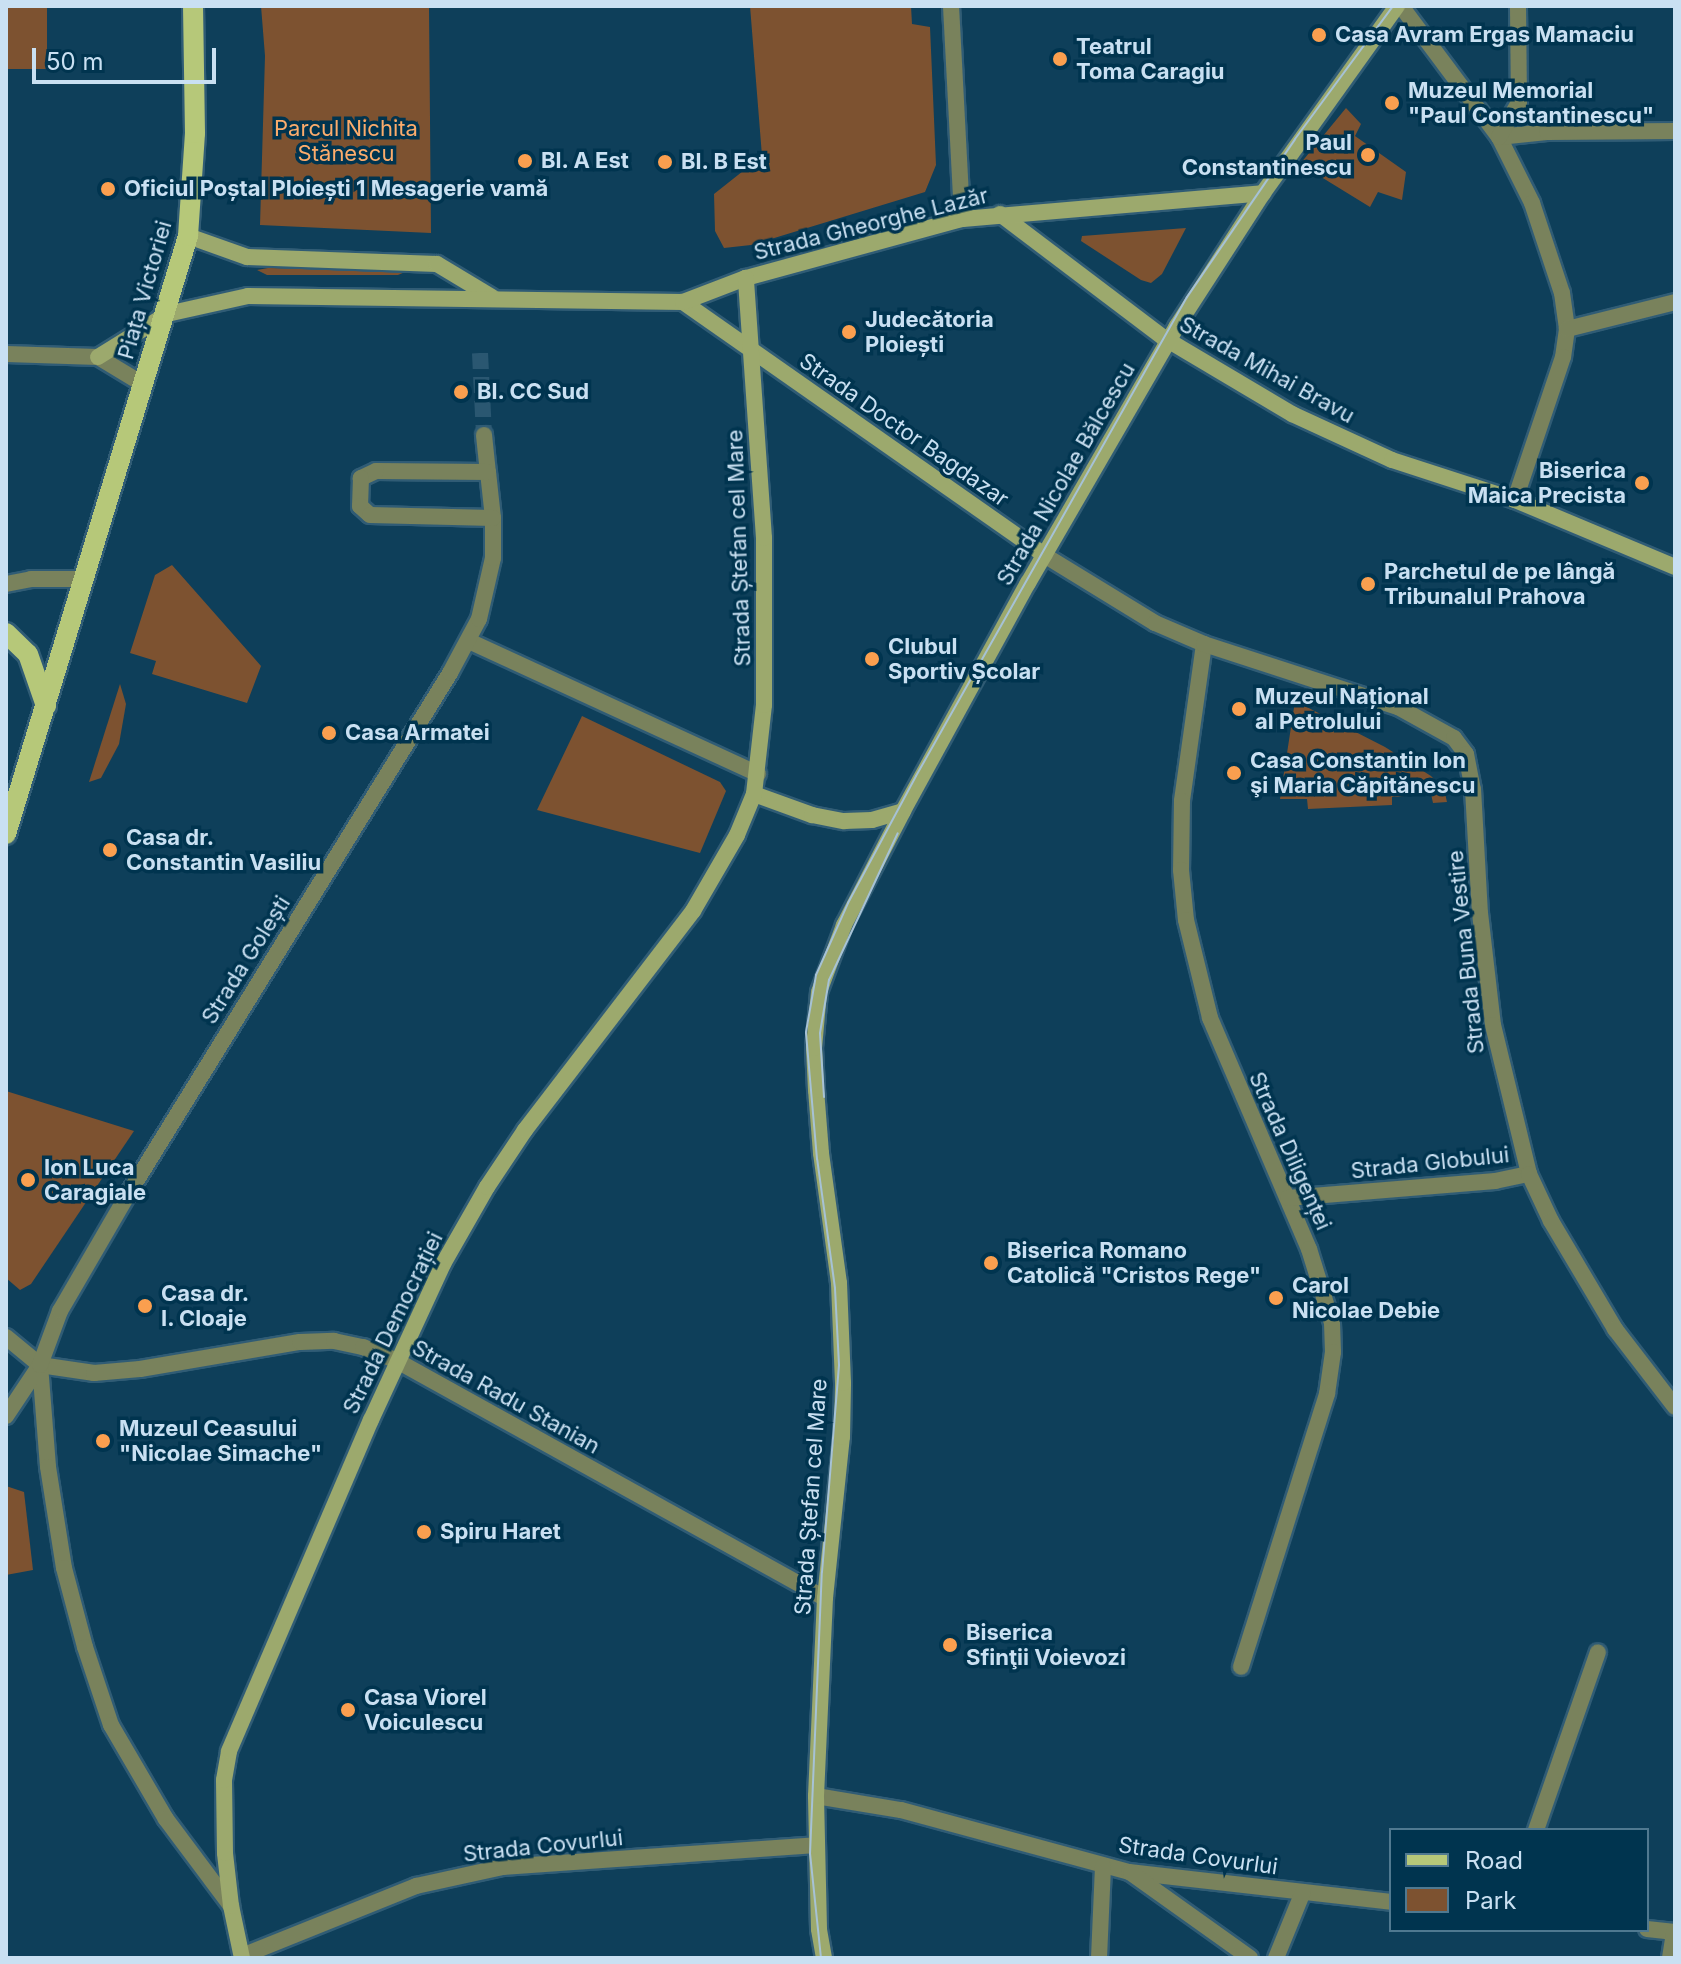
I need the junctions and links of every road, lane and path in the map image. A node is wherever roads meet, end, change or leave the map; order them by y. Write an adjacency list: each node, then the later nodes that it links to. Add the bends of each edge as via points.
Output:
1 (193, 6): 10 (main road, Piața Victoriei, via 195,133)
2 (951, 6): 9 (street)
3 (1399, 6): 6 (street); 7 (main road, Strada Nicolae Bălcescu)
4 (1518, 6): 6 (street, via 1519,103)
5 (1675, 131): 6 (street)
6 (1499, 137): 16 (street, via 1546,236)
7 (1263, 193): 8 (main road, Strada Gheorghe Lazăr); 17 (main road, Strada Nicolae Bălcescu)
8 (1000, 214): 9 (main road, Strada Gheorghe Lazăr); 17 (main road, Strada Mihai Bravu)
9 (962, 219): 11 (main road, Strada Gheorghe Lazăr)
10 (188, 236): 12 (main road, Strada Gheorghe Lazăr, via 247,257 437,264); 15 (main road, Piața Victoriei)
11 (746, 278): 13 (main road, Strada Gheorghe Lazăr); 18 (main road, Strada Ștefan cel Mare)
12 (494, 298): 13 (main road, Strada Gheorghe Lazăr); 15 (main road, Strada Gheorghe Lazăr, via 248,296)
13 (683, 302): 18 (main road, Strada Doctor Bagdazar)
14 (1675, 302): 16 (street)
15 (167, 314): 20 (main road, Strada Gheorghe Lazăr); 21 (main road, Piața Victoriei)
16 (1567, 329): 24 (street, via 1553,390)
17 (1168, 341): 24 (main road, Strada Mihai Bravu, via 1342,439); 26 (main road, Strada Nicolae Bălcescu)
18 (750, 349): 26 (main road, Strada Doctor Bagdazar); 35 (main road, Strada Ștefan cel Mare, via 764,538 764,705)
19 (6, 354): 20 (street)
20 (98, 357): 21 (street)
21 (143, 384): 28 (main road, Piața Victoriei)
22 (484, 435): 23 (street, Strada Golești)
23 (488, 472): 25 (street, Strada Golești); 25 (street, via 369,472 359,482 360,506 377,517)
24 (1515, 500): 27 (main road, Strada Mihai Bravu)
25 (493, 518): 31 (street, Strada Golești, via 487,596)
26 (1044, 555): 32 (street, Strada Doctor Bagdazar, via 1155,623); 37 (main road, Strada Nicolae Bălcescu)
27 (1675, 567)
28 (84, 579): 29 (street); 33 (main road, Piața Victoriei)
29 (6, 584)
30 (6, 633): 33 (main road, via 28,654)
31 (469, 641): 35 (street); 45 (street, Strada Golești, via 127,1196 60,1311)
32 (1204, 644): 34 (street, Strada Doctor Bagdazar, via 1398,707); 42 (street, Strada Diligenței, via 1182,801 1186,920 1210,1018)
33 (46, 706): 39 (main road, Piața Victoriei)
34 (1454, 738): 41 (street, Strada Buna Vestire, via 1466,754 1473,789 1493,1025)
35 (758, 774): 36 (main road, Strada Ștefan cel Mare)
36 (754, 794): 37 (main road, via 844,821); 38 (main road, Strada Ștefan cel Mare)
37 (903, 811): 40 (main road, Strada Nicolae Bălcescu, via 844,925)
38 (747, 815): 44 (main road, Strada Democrației, via 693,911 487,1187)
39 (6, 834)
40 (819, 992): 48 (main road, Strada Ștefan cel Mare, via 816,1090 839,1283 843,1383)
41 (1529, 1174): 42 (street, Strada Globului); 46 (street, Strada Buna Vestire, via 1606,1315)
42 (1288, 1198): 50 (street, Strada Diligenței, via 1324,1287 1333,1352 1327,1394)
43 (6, 1337): 45 (street)
44 (397, 1361): 45 (street, Strada Radu Stanian, via 334,1341 94,1373); 48 (street, Strada Radu Stanian); 58 (main road, Strada Democrației, via 229,1751 223,1810)
45 (40, 1365): 47 (street, Strada Golești); 58 (street, via 48,1467 64,1568 111,1725 166,1819)
46 (1675, 1407)
47 (6, 1416)
48 (825, 1598): 51 (main road, Strada Ștefan cel Mare)
49 (1598, 1652): 52 (street)
50 (1241, 1667)
51 (816, 1796): 53 (main road, Strada Ștefan cel Mare); 54 (street, Strada Covurlui, via 901,1810)
52 (1537, 1828)
53 (815, 1845): 61 (street, Strada Covurlui, via 503,1867 416,1886); 62 (main road, Strada Ștefan cel Mare)
54 (1103, 1866): 55 (street, Strada Covurlui); 63 (street)
55 (1129, 1872): 56 (street, Strada Covurlui); 64 (street)
56 (1303, 1892): 57 (street, Strada Covurlui); 65 (street)
57 (1389, 1902)
58 (231, 1906): 61 (main road, Strada Democrației)
59 (1649, 1929): 60 (street)
60 (1675, 1931): 66 (street)
61 (242, 1957)
62 (824, 1958)
63 (1099, 1958)
64 (1250, 1958)
65 (1276, 1958)
66 (1670, 1958)

